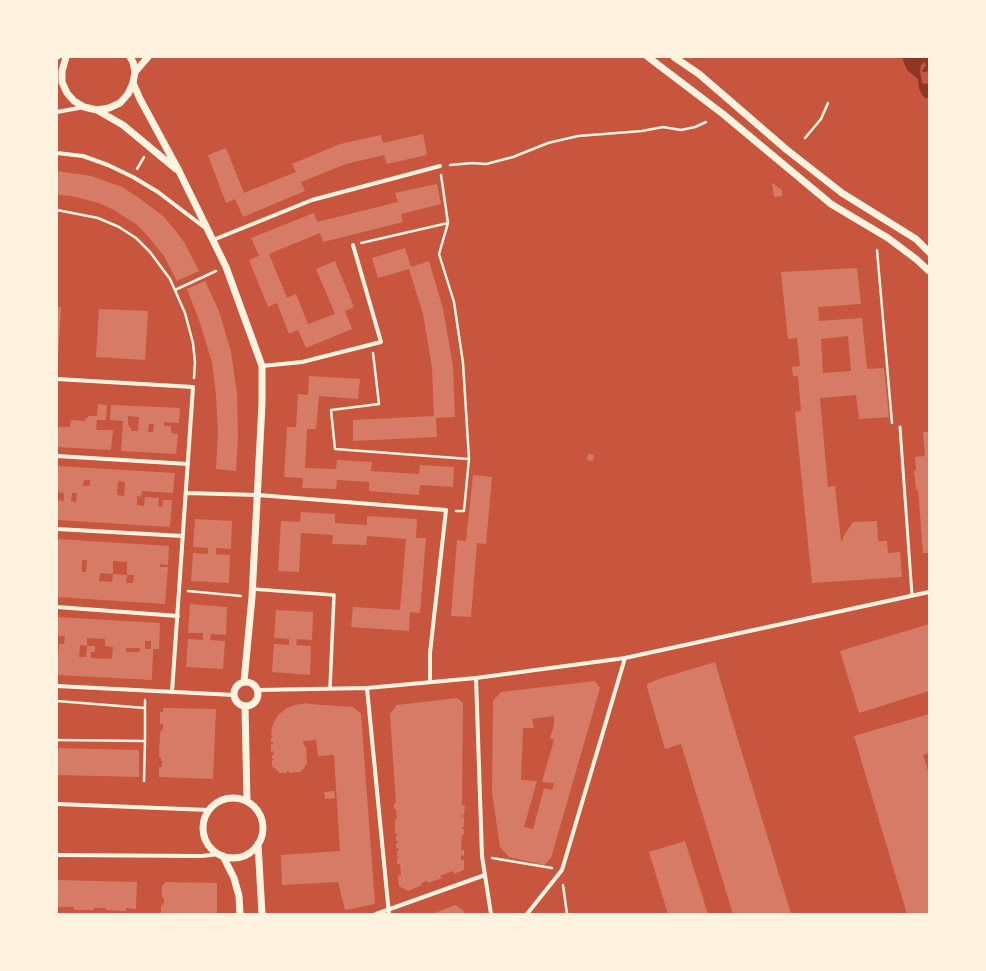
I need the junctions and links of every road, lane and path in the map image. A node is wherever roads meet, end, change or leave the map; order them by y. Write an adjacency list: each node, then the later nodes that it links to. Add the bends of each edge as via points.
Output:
1 (66, 57): 9 (street, via 62,82 74,101)
2 (130, 57): 6 (street)
3 (148, 57): 6 (street)
4 (648, 57): 24 (street, via 723,114 831,204 888,238)
5 (674, 57): 23 (street, via 699,74 787,150 842,193 916,239)
6 (134, 72): 7 (street)
7 (133, 83): 10 (street, via 120,103); 16 (street)
8 (828, 103): 13 (path, via 821,118)
9 (84, 107): 10 (street); 11 (street)
10 (97, 110): 16 (street, via 123,125)
11 (57, 112)
12 (706, 122): 15 (path, via 681,130 663,127 578,136 548,143 513,157 486,164)
13 (805, 138)
14 (57, 153): 19 (street, via 82,156 108,164 158,192)
15 (440, 166): 18 (path); 20 (street, via 312,200)
16 (179, 171): 19 (street)
17 (57, 210): 26 (path, via 98,218 136,238 161,265)
18 (448, 223): 21 (path); 33 (path, via 439,254 454,302 462,355)
19 (209, 231): 20 (street)
20 (213, 240): 28 (street, via 226,267)
21 (353, 245): 27 (street, via 381,342)
22 (877, 250): 31 (path, via 893,428)
23 (929, 252)
24 (929, 271)
25 (202, 278): 26 (path)
26 (175, 290): 30 (path, via 185,313 193,344)
27 (372, 345): 28 (street, via 302,362); 33 (path, via 379,404 331,410 334,449)
28 (262, 366): 36 (street)
29 (57, 379): 30 (street)
30 (193, 387): 34 (street)
31 (900, 428): 43 (lane)
32 (57, 456): 34 (street)
33 (469, 459): 37 (path, via 464,511)
34 (188, 464): 35 (street)
35 (186, 493): 36 (street); 39 (street)
36 (258, 495): 37 (street); 40 (street)
37 (446, 510): 50 (street, via 430,653)
38 (57, 529): 39 (street)
39 (183, 536): 41 (street)
40 (253, 589): 44 (street); 52 (street, via 334,595)
41 (180, 590): 44 (path); 46 (street)
42 (929, 592): 43 (street)
43 (912, 596): 47 (street)
44 (252, 597): 49 (street)
45 (57, 607): 46 (street)
46 (178, 616): 55 (street)
47 (625, 658): 48 (street); 71 (street)
48 (476, 678): 50 (street); 70 (street)
49 (244, 682): 54 (street, via 251,683); 56 (street, via 238,686)
50 (430, 682): 53 (street)
51 (57, 686): 55 (street)
52 (330, 688): 53 (street); 54 (street)
53 (367, 688): 74 (street)
54 (258, 690): 59 (street, via 255,703)
55 (172, 692): 56 (street)
56 (234, 695): 59 (street, via 238,703)
57 (145, 700): 60 (path)
58 (57, 701): 60 (path)
59 (245, 706): 64 (street)
60 (145, 708): 62 (path)
61 (57, 740): 62 (path)
62 (145, 741): 63 (path)
63 (144, 781)
64 (247, 801): 66 (street, via 239,798 222,799); 67 (street, via 255,807 263,825)
65 (57, 804): 66 (street)
66 (209, 810): 69 (street, via 204,817 203,834 211,849)
67 (258, 844): 69 (street, via 243,856 233,858); 76 (street)
68 (57, 854): 69 (street)
69 (221, 855): 75 (street, via 234,878)
70 (482, 856): 71 (path); 72 (street)
71 (562, 870): 79 (street)
72 (485, 875): 74 (street); 78 (street)
73 (566, 900): 80 (path)
74 (389, 912): 77 (street)
75 (240, 914)
76 (262, 914)
77 (376, 914)
78 (491, 914)
79 (527, 914)
80 (567, 914)

